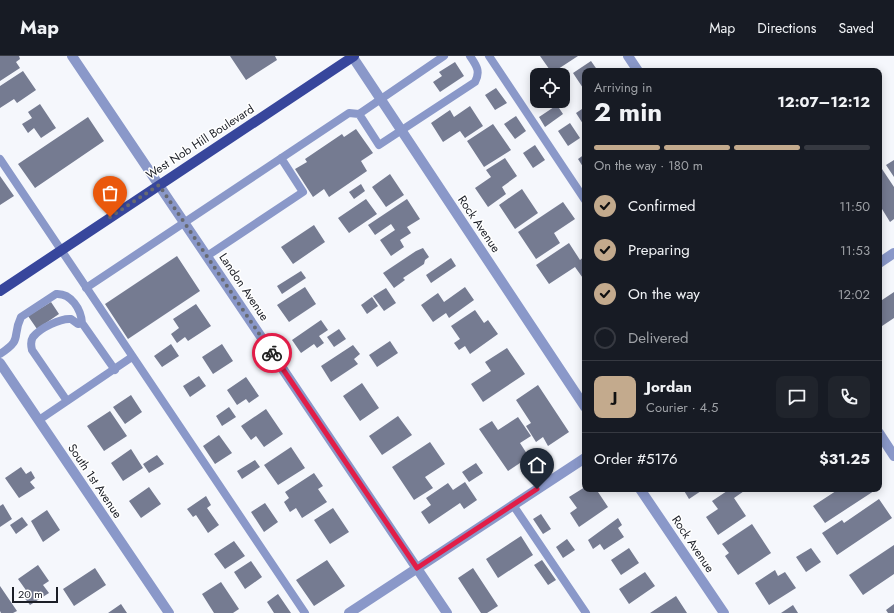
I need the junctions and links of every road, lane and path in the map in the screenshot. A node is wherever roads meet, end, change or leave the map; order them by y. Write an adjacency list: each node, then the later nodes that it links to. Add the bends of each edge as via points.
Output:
1 (72, 56): 13 (street, Landon Avenue)
2 (353, 56): 8 (street, Rock Avenue); 13 (main road, West Nob Hill Boulevard)
3 (444, 56): 8 (lane)
4 (470, 56): 10 (lane, via 478,67 479,75 476,82)
5 (489, 56): 14 (lane)
6 (628, 56): 7 (street)
7 (636, 68)
8 (380, 100): 9 (lane); 10 (street, Rock Avenue)
9 (359, 114): 10 (lane, via 379,145); 11 (lane, via 349,113)
10 (401, 131): 28 (street, Rock Avenue)
11 (281, 158): 15 (lane); 18 (lane, via 303,192)
12 (0, 160): 16 (lane)
13 (159, 185): 15 (street, Landon Avenue); 16 (main road, West Nob Hill Boulevard)
14 (582, 196)
15 (184, 223): 18 (street, Landon Avenue); 20 (lane)
16 (60, 250): 20 (lane); 21 (main road, West Nob Hill Boulevard)
17 (894, 253): 19 (street)
18 (206, 256): 35 (street, Landon Avenue)
19 (882, 261)
20 (86, 288): 24 (lane)
21 (0, 291)
22 (82, 323): 23 (lane, via 81,314 70,298 66,294 56,294 21,317 13,346); 26 (lane); 27 (lane, via 78,324 72,319 59,320 34,337 31,344 32,350)
23 (0, 354)
24 (132, 358): 26 (lane); 37 (lane)
25 (0, 363): 29 (street, South 1st Avenue)
26 (114, 370): 27 (lane)
27 (67, 401): 29 (lane)
28 (582, 402)
29 (39, 420): 36 (street, South 1st Avenue)
30 (882, 438): 31 (street)
31 (894, 456)
32 (582, 460): 34 (street)
33 (642, 492): 41 (street, Rock Avenue)
34 (513, 505): 35 (street); 40 (lane)
35 (417, 568): 38 (street); 39 (street, Landon Avenue)
36 (169, 613)
37 (305, 613)
38 (349, 613)
39 (447, 613)
40 (586, 613)
41 (724, 613)

